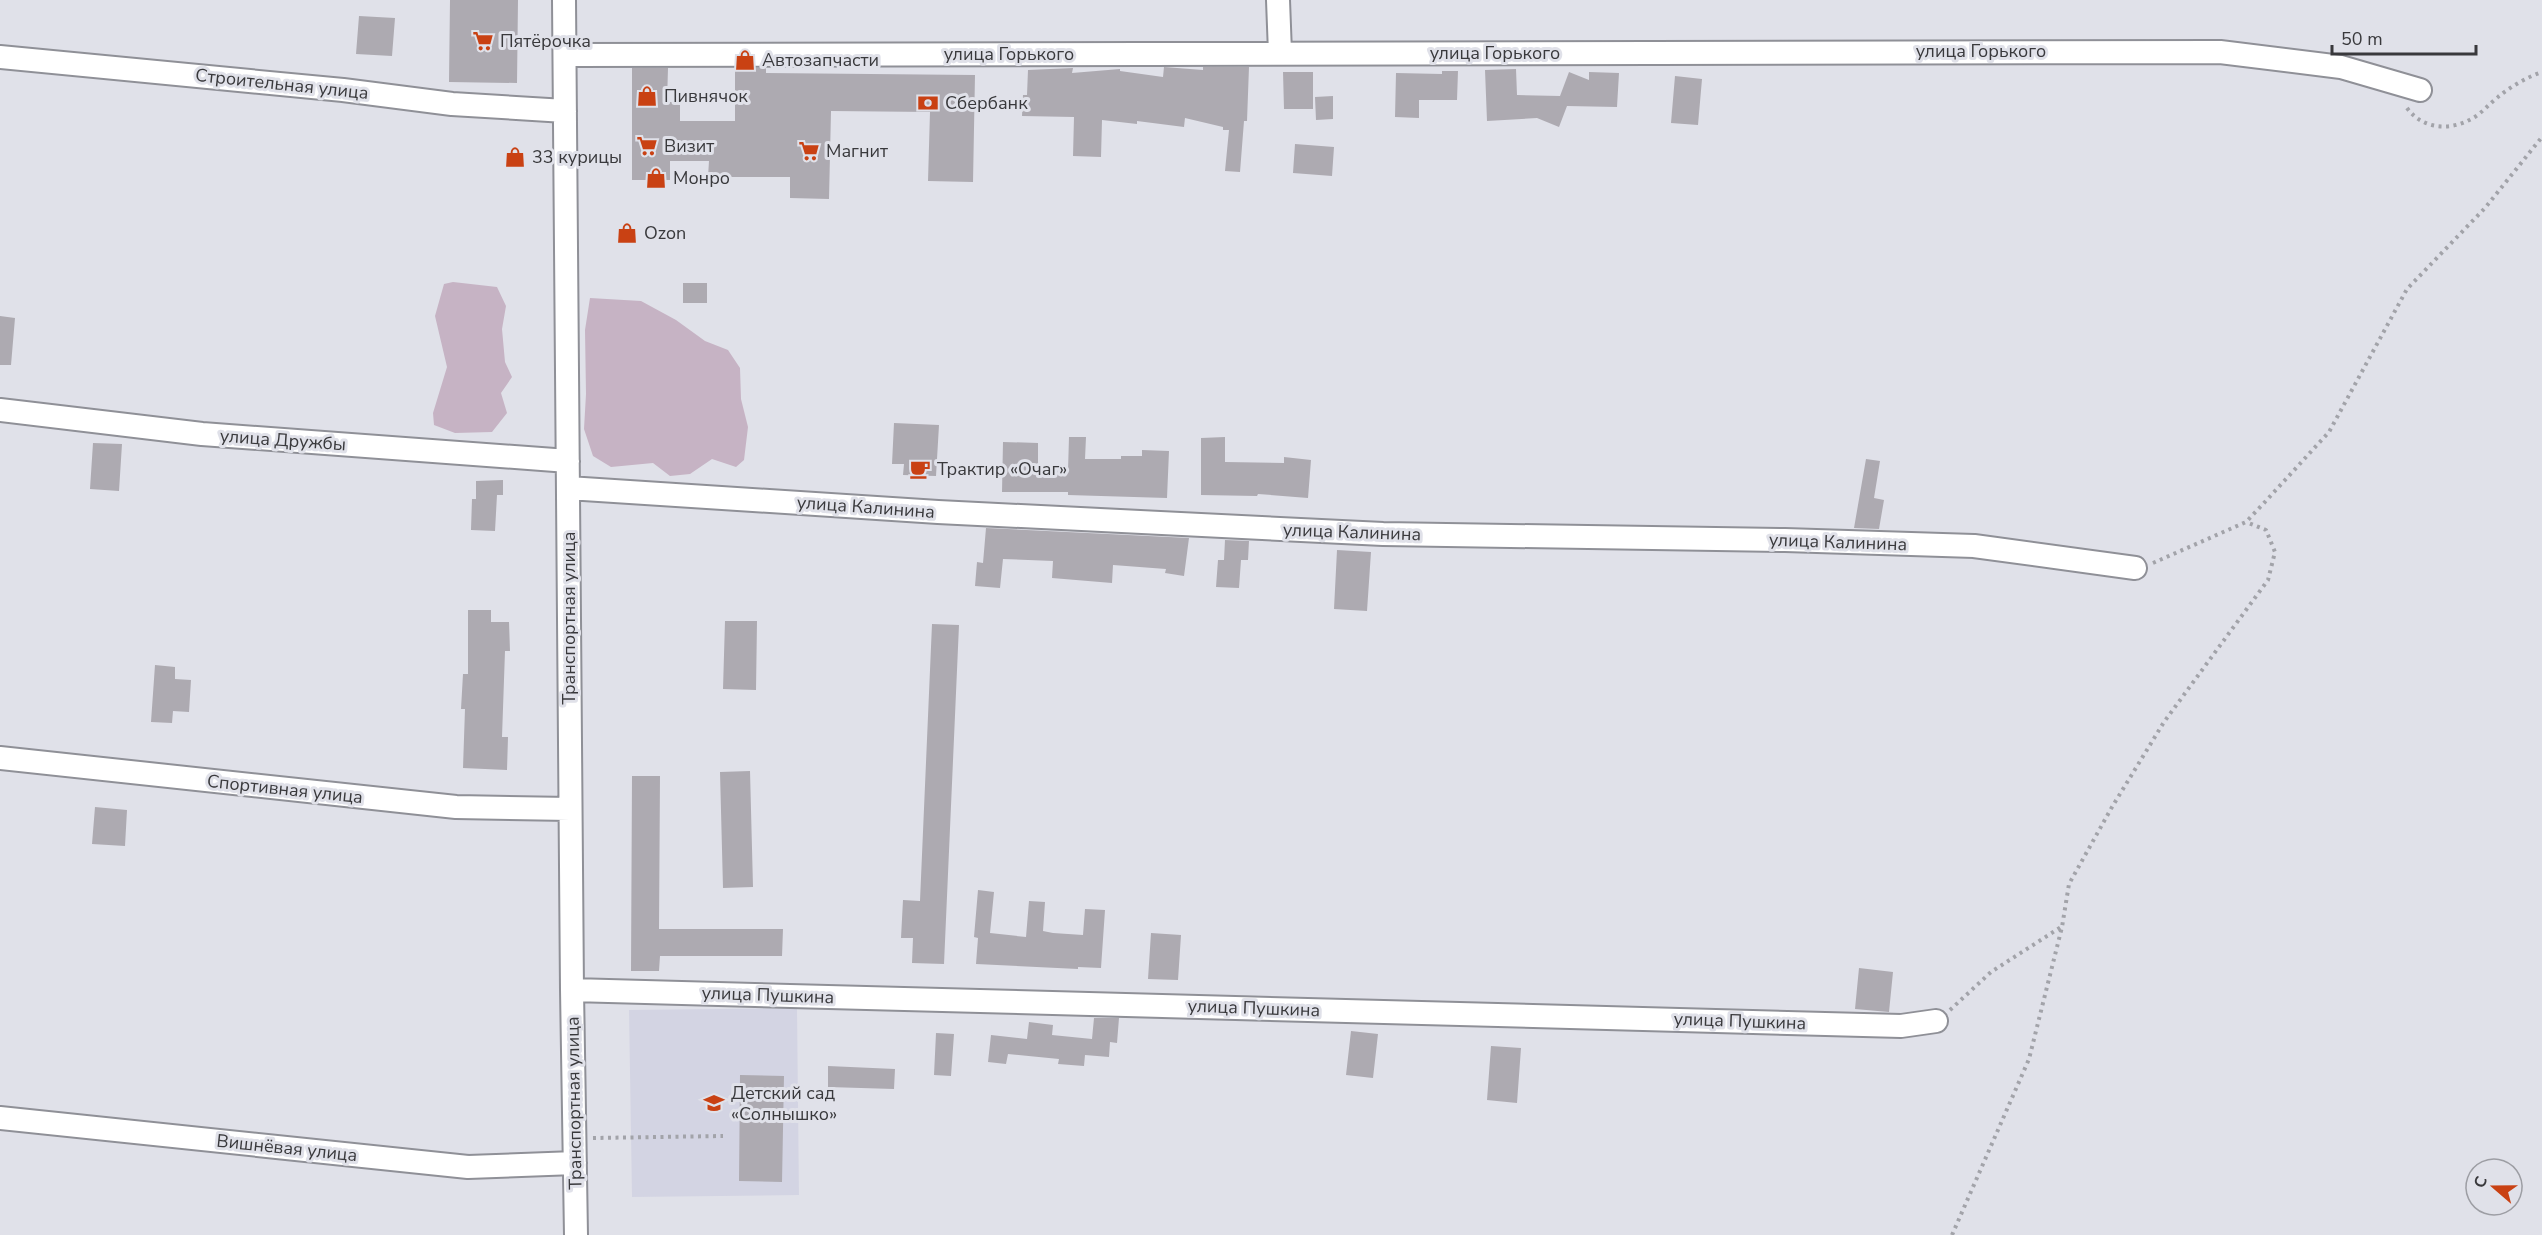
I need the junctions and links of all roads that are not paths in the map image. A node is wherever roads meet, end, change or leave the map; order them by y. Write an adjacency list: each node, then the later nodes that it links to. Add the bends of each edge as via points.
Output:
1 (564, 0): 4 (street, Транспортная улица)
2 (1278, 0): 3 (street)
3 (1280, 53): 4 (street, улица Горького); 6 (street, улица Горького, via 2220,52 2341,66)
4 (565, 55): 7 (street, Транспортная улица)
5 (0, 57): 7 (street, Строительная улица, via 452,104)
6 (2413, 98)
7 (565, 111): 9 (street, Транспортная улица)
8 (0, 410): 9 (street, улица Дружбы, via 202,434)
9 (567, 461): 10 (street, Транспортная улица)
10 (568, 488): 11 (street, улица Калинина, via 938,512 1383,534 1974,546); 13 (street, Транспортная улица)
11 (2136, 568)
12 (0, 758): 13 (street, Спортивная улица, via 456,807)
13 (570, 809): 14 (street, Транспортная улица)
14 (572, 990): 15 (street, улица Пушкина, via 1900,1026); 17 (street, Транспортная улица)
15 (1936, 1021)
16 (0, 1118): 17 (street, Вишнёвая улица, via 468,1167)
17 (575, 1162): 18 (street, Транспортная улица)
18 (576, 1235)

